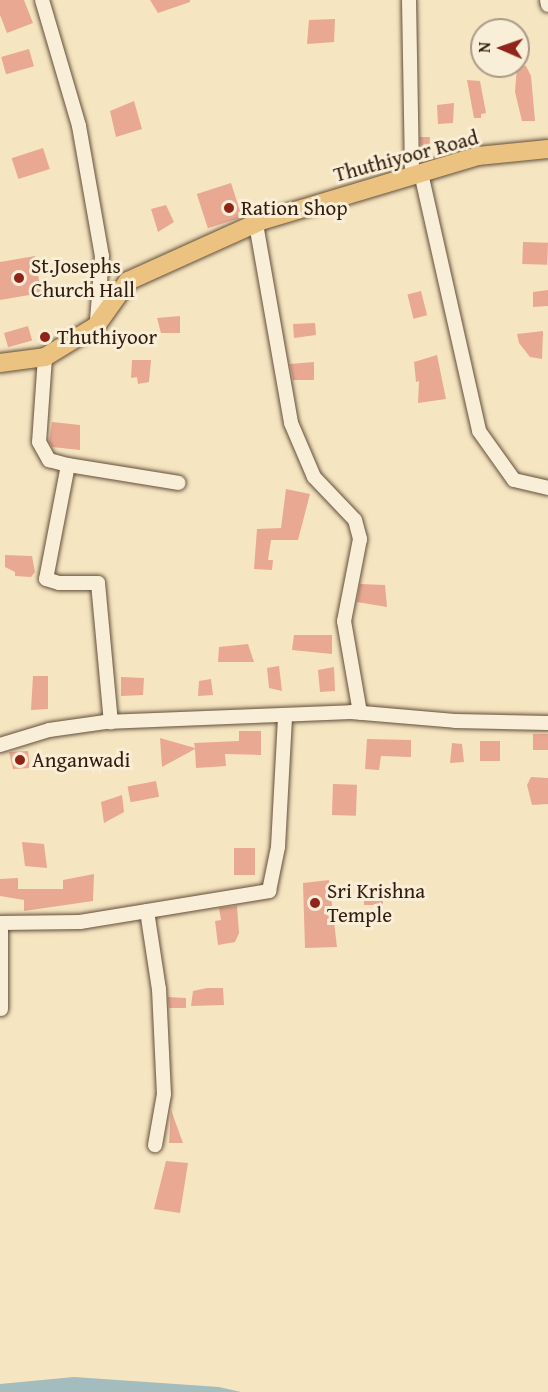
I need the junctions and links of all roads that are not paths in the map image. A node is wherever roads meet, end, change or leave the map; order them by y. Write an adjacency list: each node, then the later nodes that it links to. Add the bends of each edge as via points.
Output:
1 (42, 0): 8 (street, via 79,126 102,256 102,301)
2 (409, 0): 6 (street)
3 (547, 0): 4 (street)
4 (548, 5)
5 (548, 149): 6 (main road, Thuthiyoor Road, via 478,156)
6 (417, 174): 7 (main road, Thuthiyoor Road); 13 (street, via 478,431 514,480)
7 (256, 224): 8 (main road, Thuthiyoor Road, via 128,280); 14 (street, via 291,423 314,477 355,520 360,539 345,621)
8 (96, 326): 9 (main road, Thuthiyoor Road)
9 (45, 357): 10 (main road, Thuthiyoor Road); 11 (street, via 39,442 49,460)
10 (0, 363)
11 (68, 465): 12 (street); 16 (street, via 46,579 98,583)
12 (179, 483)
13 (548, 488)
14 (360, 713): 15 (street); 17 (street)
15 (285, 716): 16 (street); 19 (street, via 278,847 269,891)
16 (111, 722): 18 (street, via 49,730)
17 (548, 723)
18 (0, 745)
19 (147, 911): 20 (street, via 80,922); 22 (street, via 159,990 164,1094)
20 (1, 923): 21 (street)
21 (1, 1009)
22 (155, 1145)

